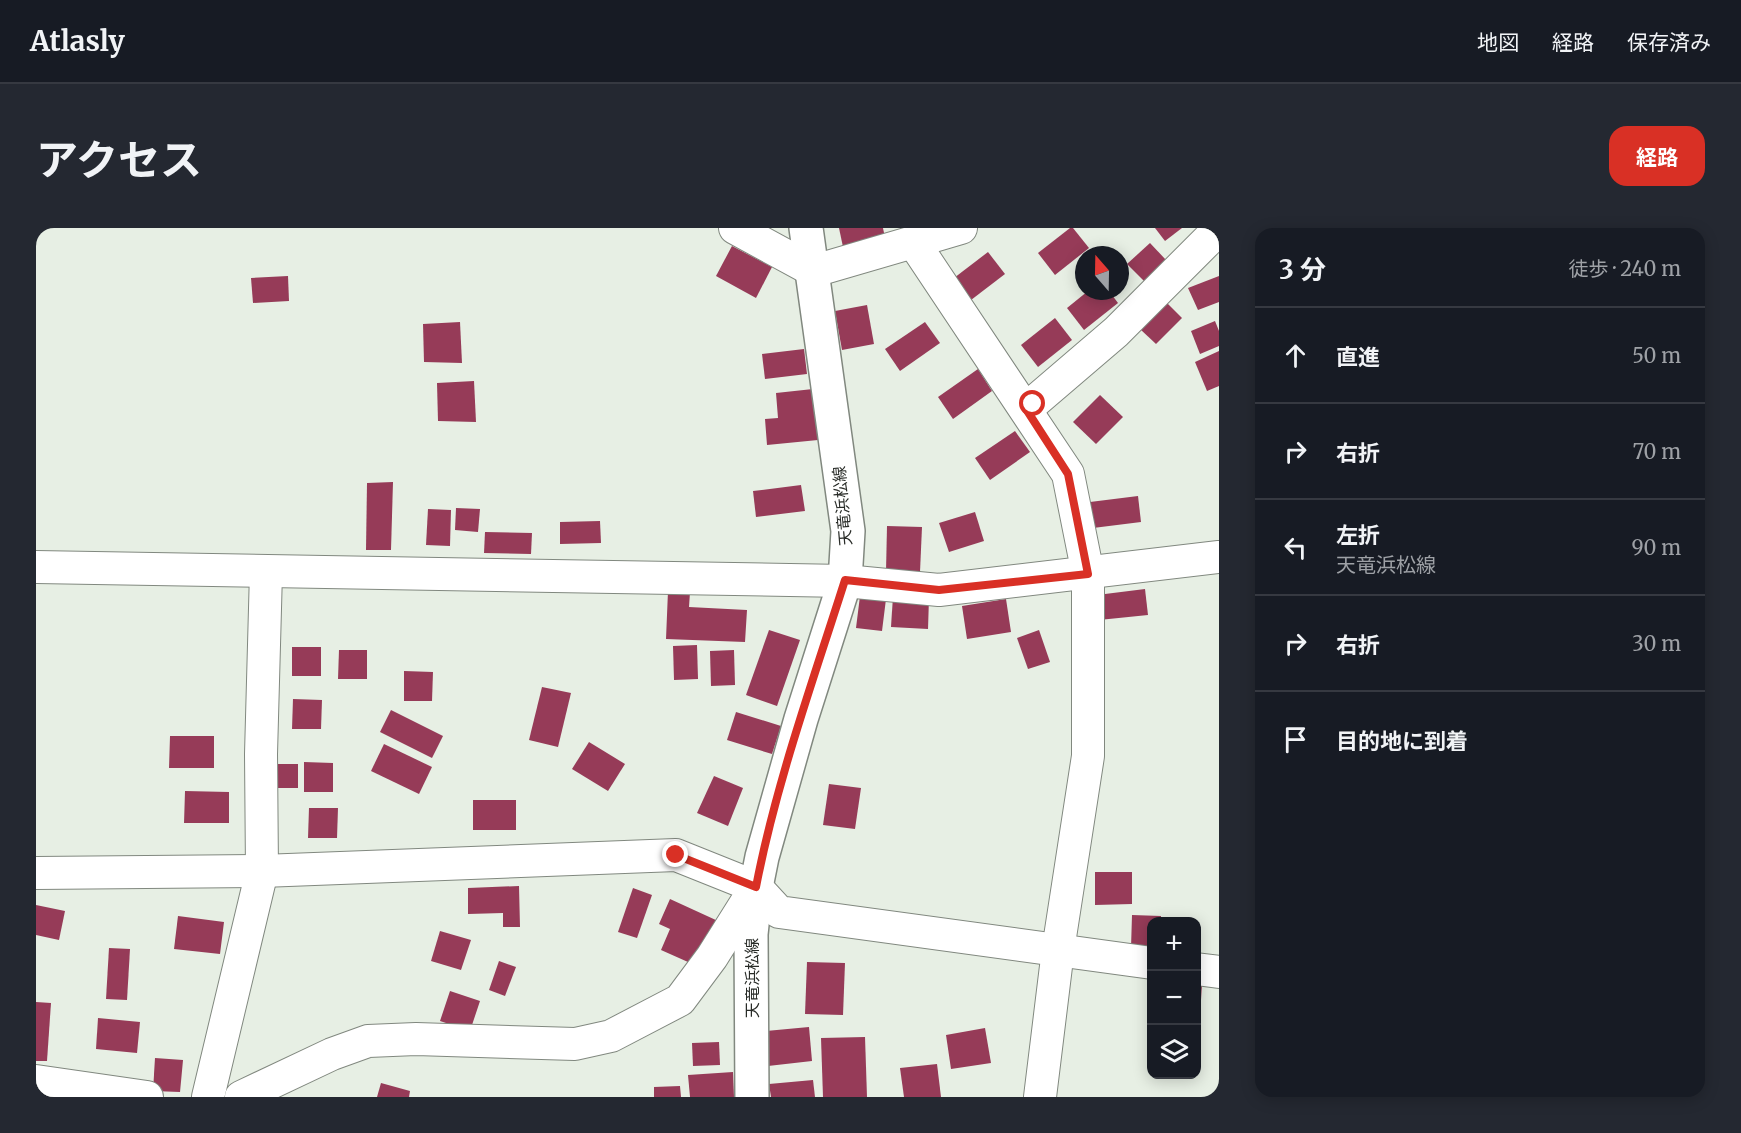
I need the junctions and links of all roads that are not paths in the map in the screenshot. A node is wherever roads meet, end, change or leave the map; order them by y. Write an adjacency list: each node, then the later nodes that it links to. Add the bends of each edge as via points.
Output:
1 (735, 228): 6 (street)
2 (806, 228): 6 (main road, 天竜浜松線)
3 (961, 228): 5 (street)
4 (1219, 229): 7 (street, via 1116,332)
5 (914, 243): 6 (street); 7 (street)
6 (814, 271): 12 (main road, 天竜浜松線, via 848,531)
7 (1026, 409): 11 (street, via 1068,474)
8 (1219, 557): 11 (street)
9 (36, 567): 10 (street)
10 (266, 572): 12 (street); 13 (street)
11 (1088, 574): 12 (street, via 939,590); 16 (street, via 1088,756)
12 (845, 580): 15 (main road, 天竜浜松線, via 801,719)
13 (262, 871): 14 (street); 15 (street, via 676,855); 22 (street)
14 (36, 873)
15 (756, 887): 16 (street, via 779,912); 23 (street, via 680,1000 611,1036 575,1044 368,1041); 24 (main road, 天竜浜松線, via 751,934)
16 (1058, 950): 17 (street); 25 (street)
17 (1147, 962)
18 (1201, 970): 19 (street)
19 (1219, 972)
20 (36, 1081): 21 (street)
21 (147, 1097)
22 (208, 1097)
23 (241, 1097)
24 (752, 1097)
25 (1040, 1097)

